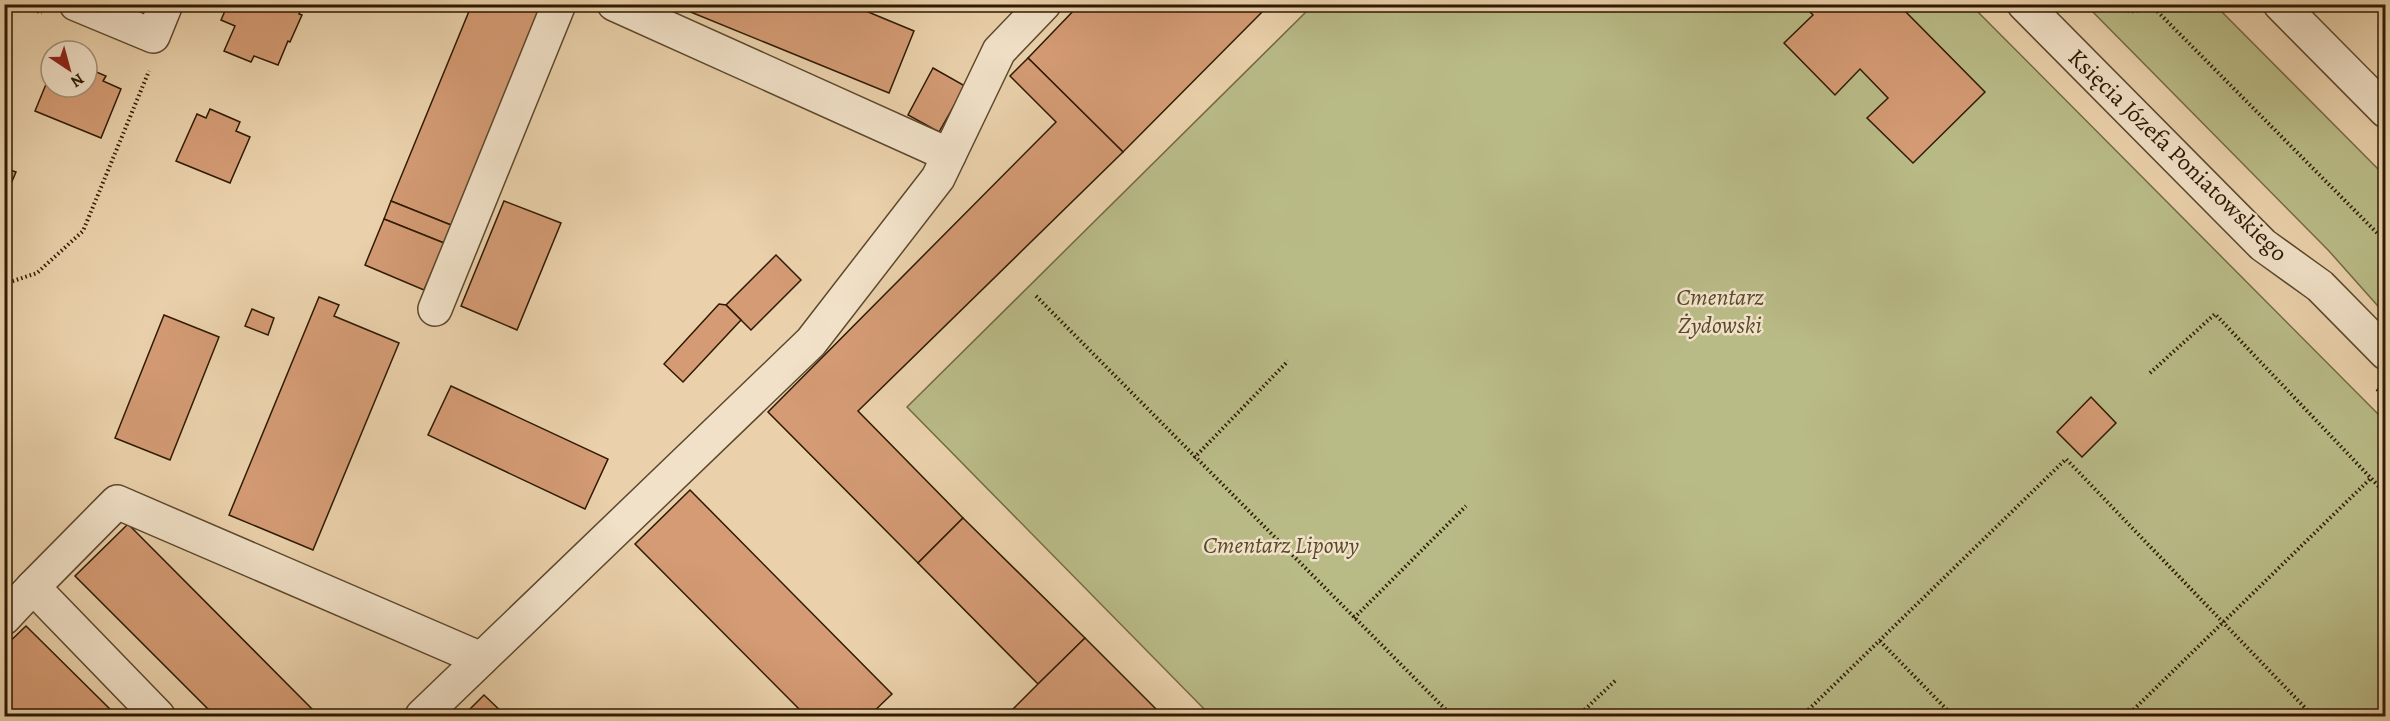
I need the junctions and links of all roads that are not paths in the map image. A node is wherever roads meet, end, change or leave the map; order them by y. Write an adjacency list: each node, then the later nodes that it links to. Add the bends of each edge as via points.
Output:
1 (76, 4): 2 (street, via 153,36)
2 (166, 4)
3 (559, 4): 10 (street)
4 (614, 4): 9 (street)
5 (1044, 4): 9 (street, via 999,51)
6 (2024, 4): 11 (street, Księcia Józefa Poniatowskiego, via 2263,245 2320,286)
7 (2280, 4): 8 (street)
8 (2385, 111)
9 (949, 155): 14 (street, via 938,178 812,342)
10 (435, 309)
11 (2385, 353)
12 (33, 587): 13 (street); 14 (street, via 117,502); 15 (street)
13 (4, 618)
14 (481, 659): 16 (street)
15 (158, 717)
16 (422, 717)

